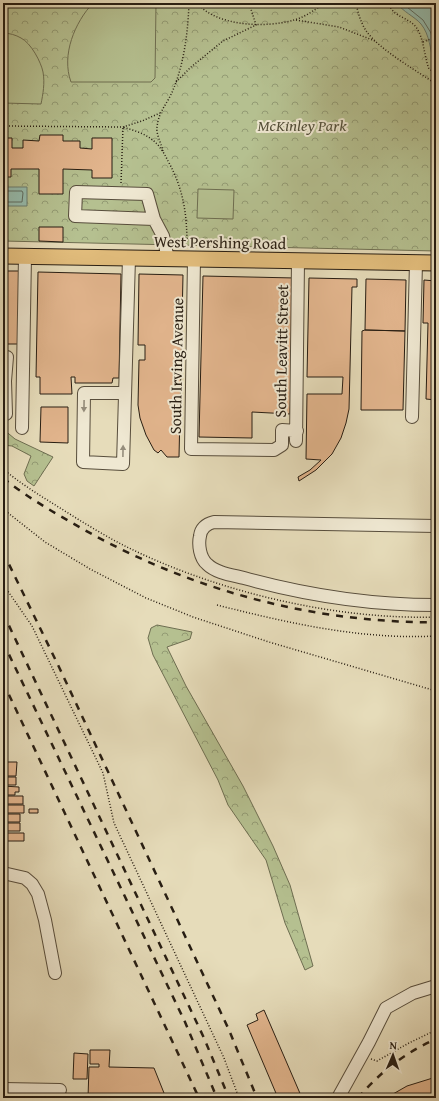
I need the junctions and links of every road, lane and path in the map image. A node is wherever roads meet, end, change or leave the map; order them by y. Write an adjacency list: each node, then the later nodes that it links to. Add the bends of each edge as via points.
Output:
1 (189, 3): 13 (path, via 183,55)
2 (197, 3): 8 (path, via 219,18)
3 (249, 3): 8 (path)
4 (324, 3): 7 (path)
5 (356, 3): 10 (path, via 358,14 367,32)
6 (387, 3): 11 (path, via 396,13 415,26)
7 (294, 20): 8 (path); 10 (path, via 339,27)
8 (256, 25): 13 (path, via 218,44)
9 (436, 37): 11 (path)
10 (377, 42): 14 (path)
11 (422, 42): 12 (path, via 429,69)
12 (436, 73)
13 (175, 83): 15 (path)
14 (436, 84)
15 (160, 113): 17 (path); 18 (path, via 157,129)
16 (3, 126): 17 (path)
17 (123, 127): 18 (path, via 151,139); 19 (path)
18 (163, 151): 21 (path, via 184,200)
19 (120, 194): 20 (street, via 147,194); 20 (street, via 76,192 75,216)
20 (154, 219): 25 (street, via 163,236)
21 (187, 244)
22 (3, 256): 23 (main road, West Pershing Road)
23 (25, 256): 24 (main road, West Pershing Road); 31 (street)
24 (129, 258): 25 (main road, West Pershing Road); 33 (street)
25 (168, 259): 26 (main road, West Pershing Road)
26 (194, 259): 27 (main road, West Pershing Road); 36 (street, South Irving Avenue, via 191,449 274,450 282,445 282,430)
27 (298, 261): 28 (main road, West Pershing Road); 36 (street, South Leavitt Street)
28 (416, 263): 29 (main road, West Pershing Road); 35 (street)
29 (436, 263)
30 (5, 357): 31 (street); 32 (street)
31 (24, 357): 34 (street, via 22,428)
32 (4, 381): 34 (street)
33 (124, 393): 33 (street, one-way to 33, via 84,392 83,462 123,464)
34 (5, 412)
35 (412, 417)
36 (296, 436)
37 (3, 509): 43 (path, via 45,542 146,598 193,617 269,642)
38 (436, 526): 41 (street, via 214,522 201,530 199,540 206,564 220,572 320,596)
39 (3, 584): 51 (path, via 32,626 103,773 114,823 224,1058)
40 (217, 605): 42 (path, via 300,624 355,632 411,637)
41 (436, 605)
42 (436, 636)
43 (436, 691)
44 (3, 873): 45 (street, via 25,878 38,894)
45 (54, 973)
46 (436, 986): 48 (street, via 413,993 386,1008)
47 (436, 1030): 48 (path, via 378,1061)
48 (361, 1056): 52 (street)
49 (3, 1090): 50 (street)
50 (60, 1090)
51 (239, 1098)
52 (338, 1098)

